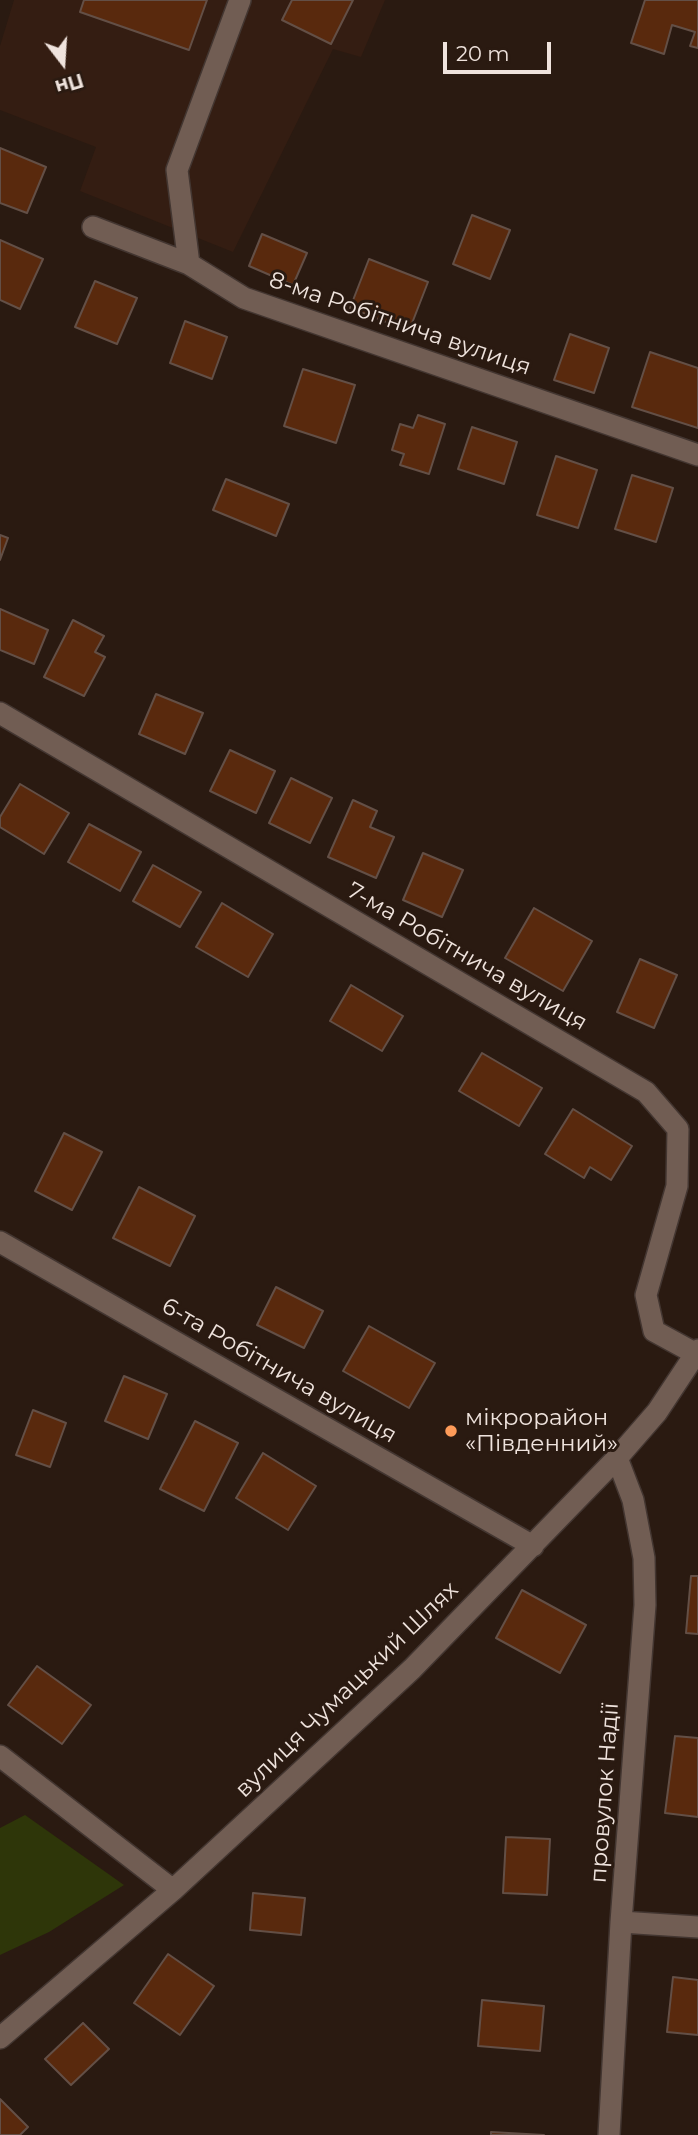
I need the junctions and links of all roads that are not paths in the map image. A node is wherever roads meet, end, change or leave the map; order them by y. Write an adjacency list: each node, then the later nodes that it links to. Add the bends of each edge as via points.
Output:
1 (240, 0): 3 (street, via 177,170)
2 (93, 227): 3 (street, 8-ма Робітнича вулиця)
3 (189, 264): 4 (street, 8-ма Робітнича вулиця, via 244,298)
4 (698, 455)
5 (0, 713): 7 (street, 7-ма Робітнича вулиця, via 646,1092 678,1129 677,1186 646,1295 654,1331)
6 (0, 1242): 9 (street, 6-та Робітнича вулиця)
7 (697, 1353): 8 (street, вулиця Чумацький Шлях, via 657,1412)
8 (617, 1458): 9 (street, вулиця Чумацький Шлях); 12 (street, провулок Надії, via 633,1500 644,1558 645,1605)
9 (533, 1546): 11 (street, вулиця Чумацький Шлях, via 412,1669)
10 (0, 1756): 11 (street)
11 (173, 1890): 14 (street, вулиця Чумацький Шлях)
12 (621, 1922): 13 (street); 15 (street, провулок Надії)
13 (698, 1927)
14 (0, 2038)
15 (609, 2135)

